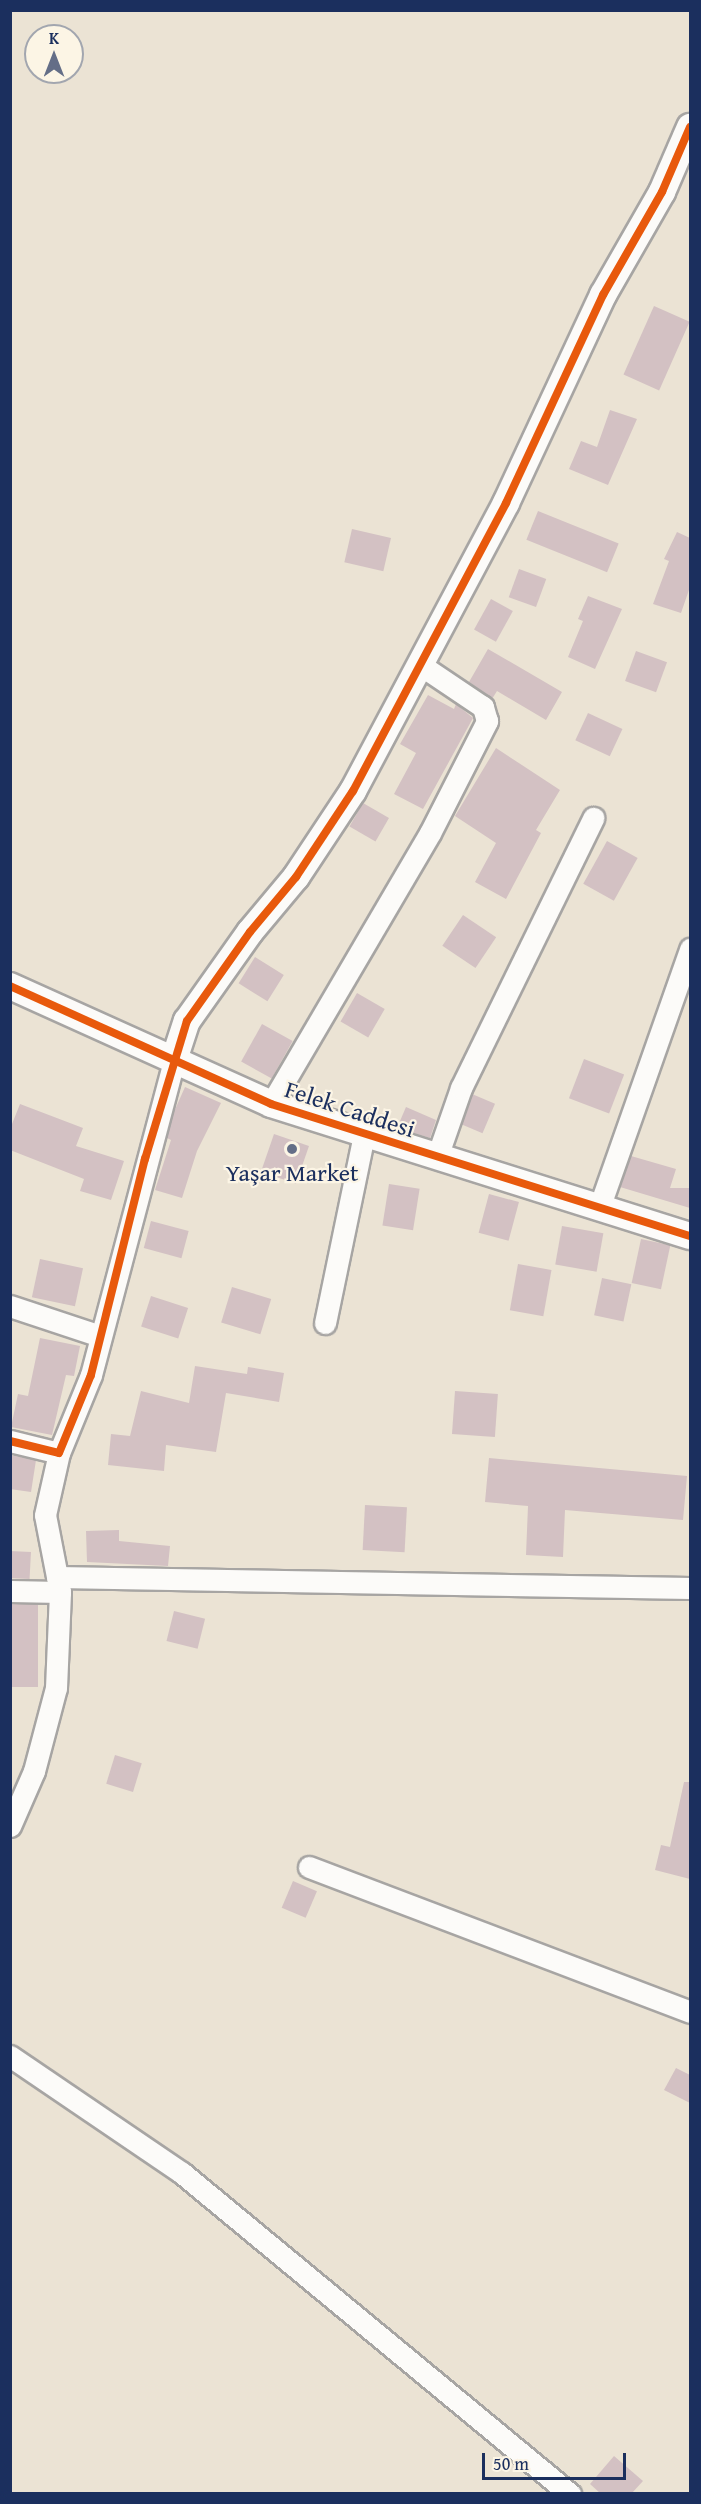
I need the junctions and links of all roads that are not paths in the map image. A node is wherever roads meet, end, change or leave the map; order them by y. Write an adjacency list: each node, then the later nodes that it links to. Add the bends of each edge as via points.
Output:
1 (690, 127): 2 (street, via 662,192 603,295 506,503)
2 (422, 666): 6 (street, via 353,791 296,877 250,932 187,1022); 7 (street, via 483,707 487,722 430,833)
3 (593, 818): 9 (street, via 461,1088)
4 (690, 950): 10 (street)
5 (10, 986): 6 (street, Felek Caddesi)
6 (174, 1057): 7 (street, Felek Caddesi); 14 (street)
7 (271, 1104): 8 (street, Felek Caddesi)
8 (364, 1134): 9 (street, Felek Caddesi); 13 (street)
9 (436, 1157): 10 (street, Felek Caddesi)
10 (599, 1208): 11 (street, Felek Caddesi)
11 (690, 1236)
12 (10, 1306): 14 (street)
13 (325, 1323)
14 (100, 1336): 16 (street, via 91,1375)
15 (10, 1441): 16 (street)
16 (59, 1453): 17 (street, via 45,1515)
17 (58, 1584): 18 (street); 19 (street); 20 (street, via 56,1688 34,1771)
18 (690, 1588)
19 (10, 1591)
20 (10, 1826)
21 (309, 1867): 22 (street)
22 (690, 2012)
23 (10, 2056): 24 (street, via 182,2173)
24 (570, 2493)

